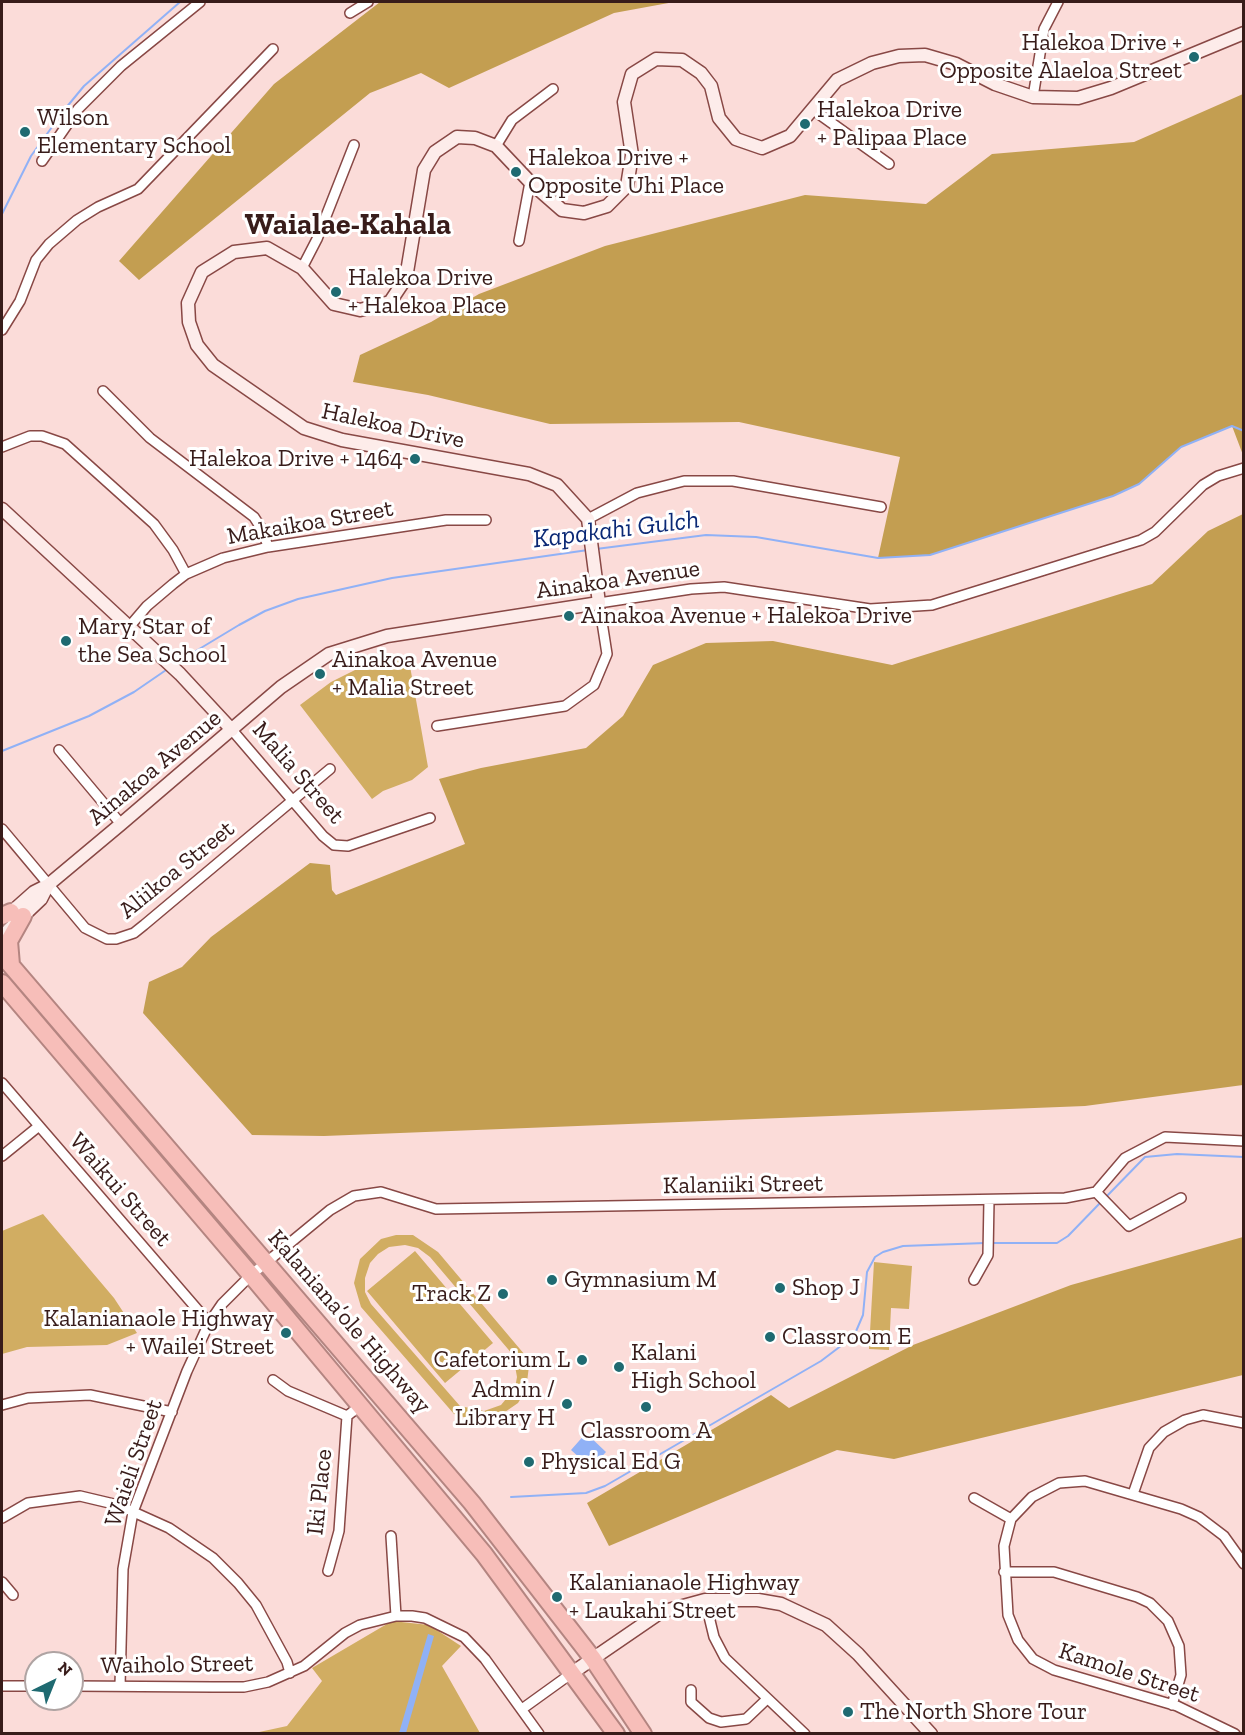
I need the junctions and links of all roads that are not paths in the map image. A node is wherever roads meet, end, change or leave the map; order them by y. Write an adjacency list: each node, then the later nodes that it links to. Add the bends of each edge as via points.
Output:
1 (200, 2): 12 (street, via 121,66 78,109)
2 (369, 2): 4 (street)
3 (1058, 2): 8 (street, via 1044,29)
4 (350, 13)
5 (1244, 33): 8 (street, via 1078,98)
6 (273, 49): 17 (street, via 138,189 98,207 49,244 36,260 20,301)
7 (553, 89): 11 (street, via 512,120)
8 (1033, 97): 9 (street, via 925,55 872,63 837,80)
9 (812, 108): 13 (street); 14 (street, via 790,136 762,148 736,139 718,118 711,86 701,73 682,60 656,59 632,74 624,102 632,155 627,186 607,206 584,213 562,210)
10 (354, 145): 16 (street)
11 (496, 146): 14 (street); 16 (street, Halekoa Drive, via 475,138 457,137 435,152 423,170 406,278 390,302 360,310 334,304)
12 (42, 161)
13 (889, 164)
14 (530, 182): 15 (street)
15 (519, 241)
16 (302, 268): 23 (street, Halekoa Drive, via 267,248 234,252 202,272 188,303 189,322 197,345 213,365 304,428 342,440 529,474 557,484)
17 (2, 330)
18 (102, 391): 25 (street, via 150,438 254,517)
19 (2, 447): 26 (street, via 30,436 65,444 153,524)
20 (1244, 468): 27 (street, Ainakoa Avenue, via 1203,485 1155,532 1141,540 932,605 870,609 724,587)
21 (880, 507): 23 (street, via 733,481 684,481 637,493)
22 (2, 509): 28 (street, Malia Street)
23 (588, 519): 27 (street)
24 (486, 520): 25 (street, Makaikoa Street, via 446,520)
25 (268, 547): 26 (street, Makaikoa Street, via 223,558)
26 (186, 574): 28 (street, Makaikoa Street, via 158,595)
27 (599, 603): 29 (street, via 607,654 594,685 565,706); 30 (street, Ainakoa Avenue, via 387,636 349,646 297,674)
28 (129, 627): 30 (street, Malia Street)
29 (437, 726)
30 (232, 730): 33 (street, Malia Street); 35 (street, Ainakoa Avenue)
31 (59, 750): 35 (street)
32 (330, 769): 33 (street, Aliikoa Street)
33 (292, 800): 34 (street, Malia Street, via 323,836 338,847); 37 (street, Aliikoa Street, via 126,937 107,939 91,932)
34 (430, 818)
35 (121, 824): 37 (street, Ainakoa Avenue)
36 (2, 829): 37 (street, Aliikoa Street)
37 (48, 885): 38 (street, Ainakoa Avenue, via 34,892)
38 (9, 916): 39 (street, Ainakoa Avenue); 40 (highway)
39 (2, 936)
40 (7, 961): 42 (highway); 50 (highway, Kalaniana’ole Highway)
41 (2, 983): 42 (highway, Kalaniana’ole Highway)
42 (18, 1003): 51 (highway, Kalaniana’ole Highway)
43 (2, 1083): 44 (street, Waikui Street)
44 (39, 1126): 46 (street); 53 (street, Waikui Street)
45 (1244, 1141): 47 (street, via 1165,1137 1125,1158)
46 (2, 1156)
47 (1096, 1192): 48 (street, via 1129,1226); 49 (street, Kalaniiki Street, via 1065,1198)
48 (1181, 1198)
49 (988, 1200): 50 (street, Kalaniiki Street, via 436,1209 381,1192 354,1196 330,1210); 52 (street, via 988,1255)
50 (267, 1262): 51 (street, Kalaniiki Street); 72 (highway, Kalaniana’ole Highway, via 472,1503)
51 (251, 1275): 53 (street, Waieli Street); 56 (highway, Kalaniana’ole Highway)
52 (974, 1280)
53 (209, 1323): 57 (street, Waieli Street)
54 (273, 1380): 56 (street, Iki Place, via 288,1391)
55 (2, 1405): 57 (street, via 28,1398 90,1395)
56 (353, 1411): 66 (street, Iki Place, via 339,1531); 74 (highway, Kalaniana’ole Highway, via 484,1554)
57 (172, 1412): 61 (street, Waieli Street)
58 (1244, 1423): 59 (street, via 1203,1415 1164,1432 1149,1448)
59 (1133, 1494): 63 (street, via 1094,1483 1068,1481 1032,1497); 65 (street, via 1207,1522 1224,1536)
60 (974, 1498): 63 (street)
61 (133, 1512): 62 (street, via 80,1496 28,1503); 73 (street, via 183,1536 238,1583 256,1605); 78 (street, Waieli Street, via 123,1569)
62 (2, 1518)
63 (1011, 1519): 67 (street, Kamole Street, via 1005,1539)
64 (391, 1536): 71 (street)
65 (1244, 1564)
66 (328, 1571)
67 (1004, 1572): 81 (street, Kamole Street, via 1011,1625 1034,1659 1054,1670); 81 (street, via 1054,1572 1150,1603 1168,1621 1179,1646 1182,1669)
68 (2, 1582): 69 (street)
69 (13, 1595)
70 (705, 1600): 72 (street, via 661,1612); 80 (street, via 714,1637 725,1658); 87 (street, via 729,1598 781,1604 826,1624)
71 (396, 1616): 73 (street, Waiholo Street, via 345,1633); 82 (street, Waiholo Street, via 425,1618 464,1637)
72 (593, 1659): 74 (street); 85 (highway, Kalaniana’ole Highway)
73 (290, 1673): 78 (street, Waiholo Street, via 244,1687)
74 (572, 1673): 82 (street); 84 (highway, Kalaniana’ole Highway)
75 (2, 1686): 76 (street)
76 (24, 1686)
77 (84, 1686): 78 (street, Waiholo Street)
78 (120, 1686)
79 (692, 1690): 80 (street, via 691,1702 709,1718 721,1722 746,1719)
80 (767, 1699): 86 (street)
81 (1172, 1704): 88 (street, Kamole Street)
82 (522, 1709): 83 (street, Waiholo Street)
83 (539, 1734)
84 (616, 1734)
85 (643, 1734)
86 (805, 1734)
87 (931, 1734)
88 (1235, 1734)

